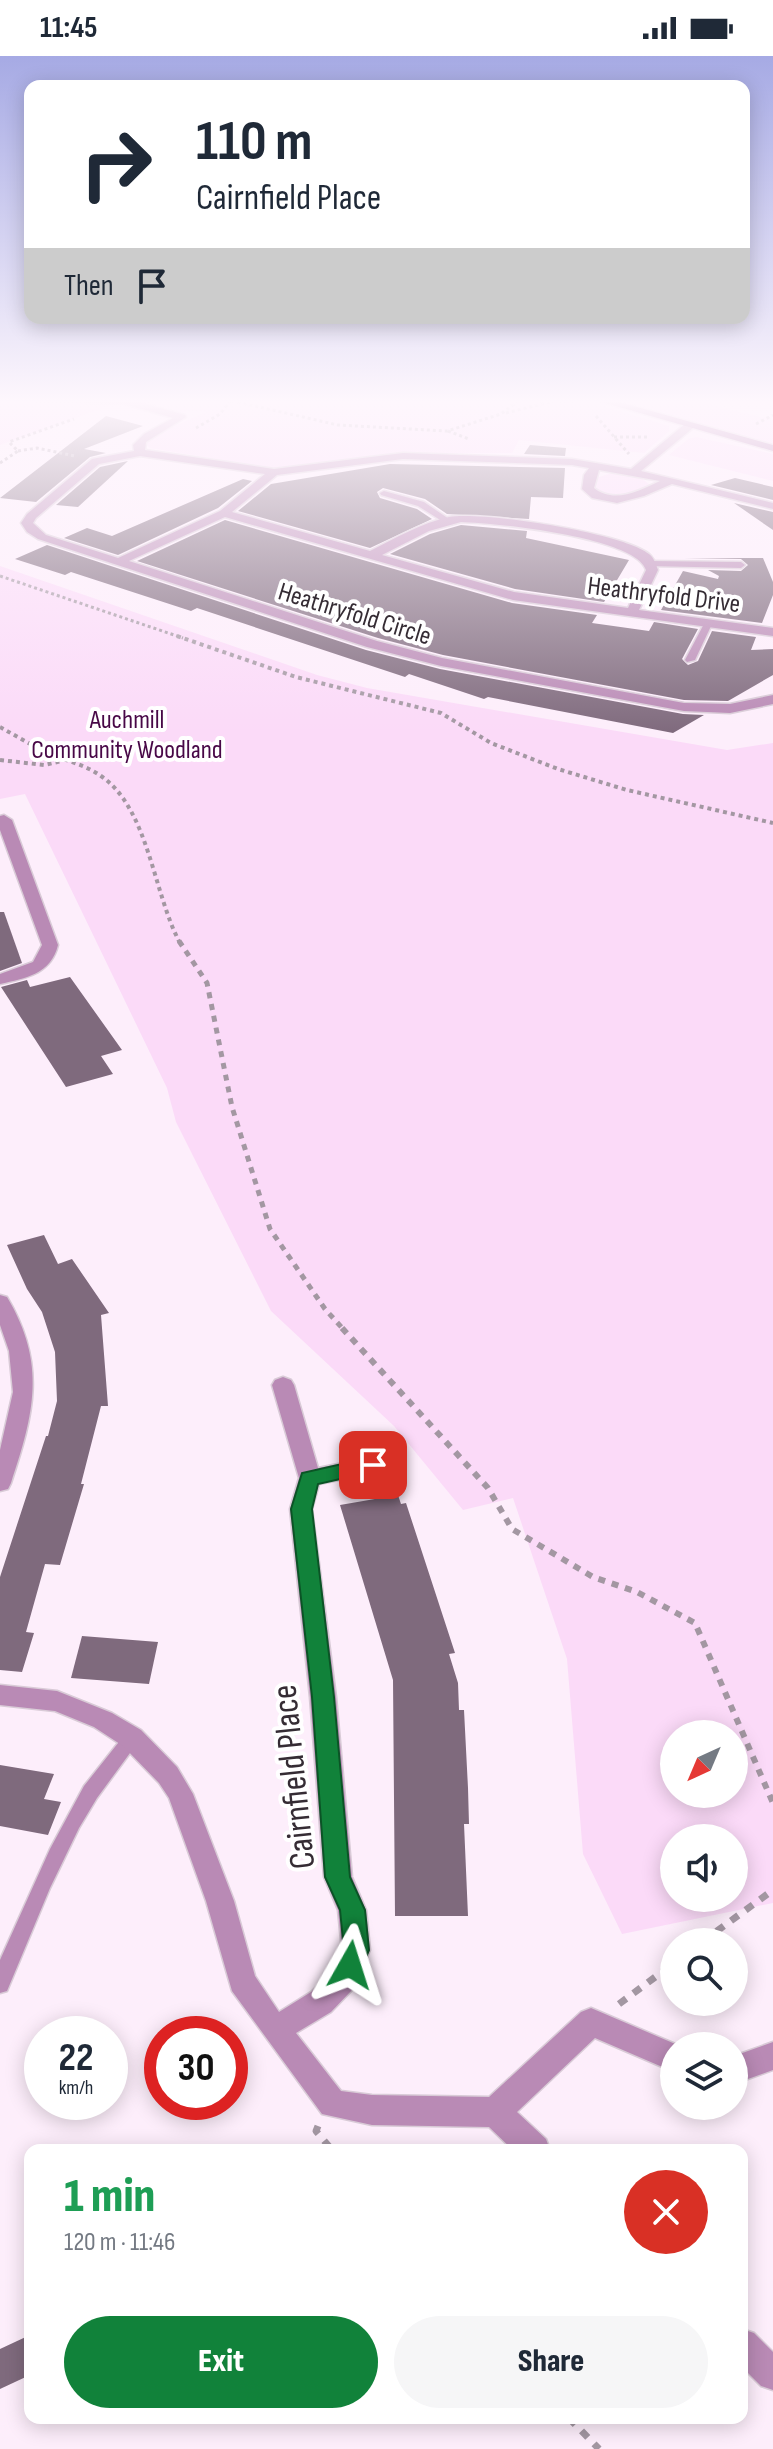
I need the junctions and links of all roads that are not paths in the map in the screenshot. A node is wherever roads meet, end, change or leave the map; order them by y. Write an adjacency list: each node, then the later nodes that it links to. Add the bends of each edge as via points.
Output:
1 (38, 510): 7 (street, Heathryfold Circle, via 27,523 31,530)
2 (228, 510): 4 (street)
3 (430, 510): 5 (lane)
4 (224, 513): 6 (street, Heathryfold Drive); 7 (street)
5 (448, 521): 6 (street); 8 (street, via 505,521 610,543 641,554)
6 (370, 556): 10 (street, Heathryfold Drive, via 513,596)
7 (118, 562): 14 (street, Heathryfold Circle, via 441,662 679,706 745,706)
8 (650, 564): 9 (lane); 10 (street, via 652,570)
9 (741, 565)
10 (631, 614): 11 (street, Heathryfold Drive)
11 (708, 624): 12 (street, Heathryfold Drive); 13 (lane)
12 (773, 632)
13 (690, 660)
14 (773, 699)
15 (4, 820): 16 (street, via 50,945 40,966)
16 (0, 979)
17 (0, 1302): 20 (street, via 24,1361 27,1390)
18 (283, 1385): 21 (street, Cairnfield Place)
19 (373, 1465): 21 (street)
20 (2, 1468)
21 (310, 1478): 25 (street, Cairnfield Place, via 301,1509 338,1877 352,1910 356,1950 343,1980 321,2002)
22 (0, 1695): 23 (street, via 57,1701)
23 (132, 1738): 24 (lane, via 107,1765 64,1843); 25 (street, via 180,1794 220,1901 242,1982)
24 (0, 1984)
25 (275, 2030): 29 (street, via 333,2104 372,2110)
26 (660, 2052): 29 (street, via 591,2022)
27 (773, 2056): 28 (street)
28 (748, 2065)
29 (495, 2112): 30 (street)
30 (529, 2144)
31 (748, 2351): 32 (street)
32 (773, 2374)

